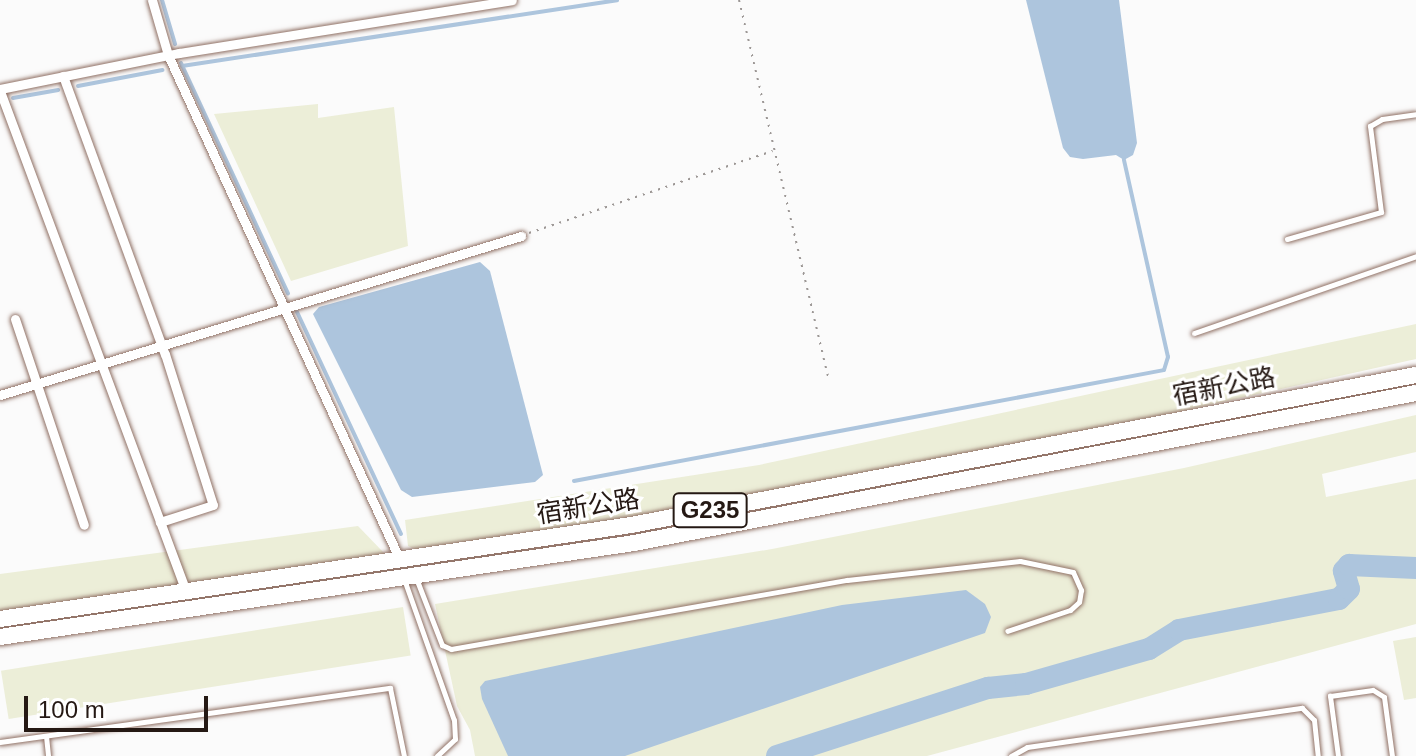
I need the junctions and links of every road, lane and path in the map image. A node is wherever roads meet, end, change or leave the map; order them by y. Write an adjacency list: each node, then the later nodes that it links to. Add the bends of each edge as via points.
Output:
1 (152, 0): 4 (street)
2 (512, 0): 4 (street)
3 (739, 0): 8 (path)
4 (168, 55): 5 (street); 12 (street)
5 (63, 76): 6 (street); 15 (street)
6 (0, 90): 16 (street)
7 (1416, 114): 10 (lane, via 1370,126 1381,212)
8 (774, 151): 9 (path); 18 (path)
9 (521, 236): 12 (street)
10 (1287, 239)
11 (1416, 256): 14 (lane)
12 (283, 305): 15 (street); 24 (street)
13 (15, 319): 19 (street)
14 (1194, 333)
15 (162, 344): 16 (street); 22 (street, via 213,505)
16 (101, 364): 19 (street); 22 (street)
17 (1416, 375): 24 (highway, 宿新公路 / G235, via 631,525)
18 (829, 381)
19 (38, 383): 21 (street); 23 (street)
20 (1416, 393): 25 (highway, 宿新公路 / G235, via 634,543)
21 (0, 395)
22 (160, 522): 26 (street)
23 (84, 525)
24 (400, 560): 26 (highway, 宿新公路 / G235)
25 (409, 576): 27 (highway, 宿新公路 / G235); 29 (lane, via 435,631 451,649 847,580 1020,561 1073,572 1081,590 1079,602 1070,610); 35 (lane, via 454,720 455,739)
26 (186, 592): 27 (street); 28 (highway, 宿新公路 / G235)
27 (192, 608): 30 (highway, 宿新公路 / G235)
28 (0, 619)
29 (1007, 631)
30 (0, 637)
31 (46, 736): 32 (lane); 33 (lane); 34 (lane, via 390,688)
32 (0, 742)
33 (48, 756)
34 (404, 756)
35 (437, 756)
36 (1011, 756): 37 (lane, via 1027,747 1302,708 1314,720)
37 (1318, 756)
38 (1338, 756): 39 (lane, via 1330,696 1373,690 1384,697)
39 (1392, 756)

